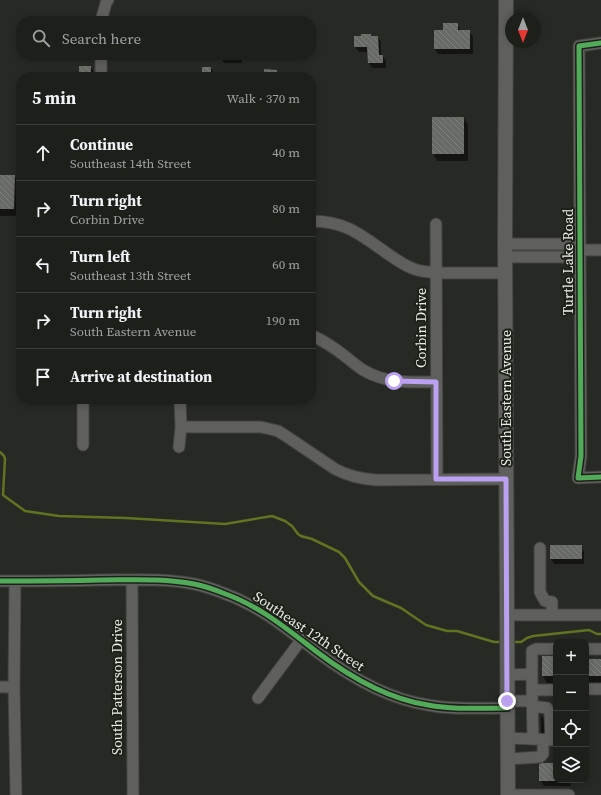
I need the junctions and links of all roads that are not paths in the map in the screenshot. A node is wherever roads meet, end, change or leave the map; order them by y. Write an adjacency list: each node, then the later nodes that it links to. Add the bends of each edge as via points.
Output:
1 (108, 0): 3 (street)
2 (506, 0): 9 (main road, South Eastern Avenue)
3 (103, 16)
4 (601, 43): 10 (street, Turtle Lake Road, via 579,46)
5 (101, 60): 6 (street)
6 (101, 72)
7 (316, 221): 12 (street, via 332,222 349,228 400,263 416,270)
8 (436, 224): 12 (street, Corbin Drive)
9 (505, 250): 10 (street, via 567,257); 13 (main road, South Eastern Avenue)
10 (580, 250): 11 (street); 21 (street, Turtle Lake Road, via 581,456 578,478)
11 (601, 250)
12 (436, 272): 13 (street); 15 (street, Corbin Drive)
13 (505, 273): 23 (main road, South Eastern Avenue)
14 (316, 338): 15 (street, via 362,370 374,375 394,381)
15 (436, 382): 22 (street, Corbin Drive)
16 (83, 404): 19 (street)
17 (180, 404): 18 (street)
18 (181, 427): 20 (street); 22 (street, via 269,429 278,431 335,469 353,477 376,480)
19 (83, 445)
20 (180, 447)
21 (601, 477)
22 (436, 479): 23 (street)
23 (506, 479): 28 (main road, South Eastern Avenue)
24 (540, 548): 29 (street, via 540,592 545,601 552,602)
25 (132, 580): 27 (street, Southeast 12th Street); 31 (street, Southeast 12th Street, via 194,584 224,593 264,613); 49 (street, South Patterson Drive)
26 (0, 581): 27 (street, Southeast 12th Street)
27 (15, 581): 38 (street)
28 (506, 615): 29 (street); 36 (main road, South Eastern Avenue)
29 (552, 615): 30 (street)
30 (601, 615)
31 (301, 640): 42 (street); 44 (street, Southeast 12th Street, via 344,671 392,695 415,703 467,709)
32 (553, 649): 35 (street, via 532,651)
33 (589, 649): 34 (street)
34 (601, 650)
35 (532, 674): 36 (street); 43 (street)
36 (507, 675): 44 (main road, South Eastern Avenue)
37 (0, 687): 38 (street)
38 (14, 687): 48 (street)
39 (589, 689): 40 (street)
40 (601, 689)
41 (553, 691): 43 (street, Southeast 12th Street)
42 (258, 698)
43 (532, 699): 44 (street, Southeast 12th Street); 46 (street); 46 (street, via 547,708 550,713)
44 (507, 704): 45 (main road, South Eastern Avenue)
45 (507, 738): 46 (street); 47 (main road, South Eastern Avenue)
46 (546, 740): 47 (street, via 540,757)
47 (507, 759): 50 (main road, South Eastern Avenue)
48 (16, 795)
49 (133, 795)
50 (508, 795): 51 (street)
51 (569, 795)

